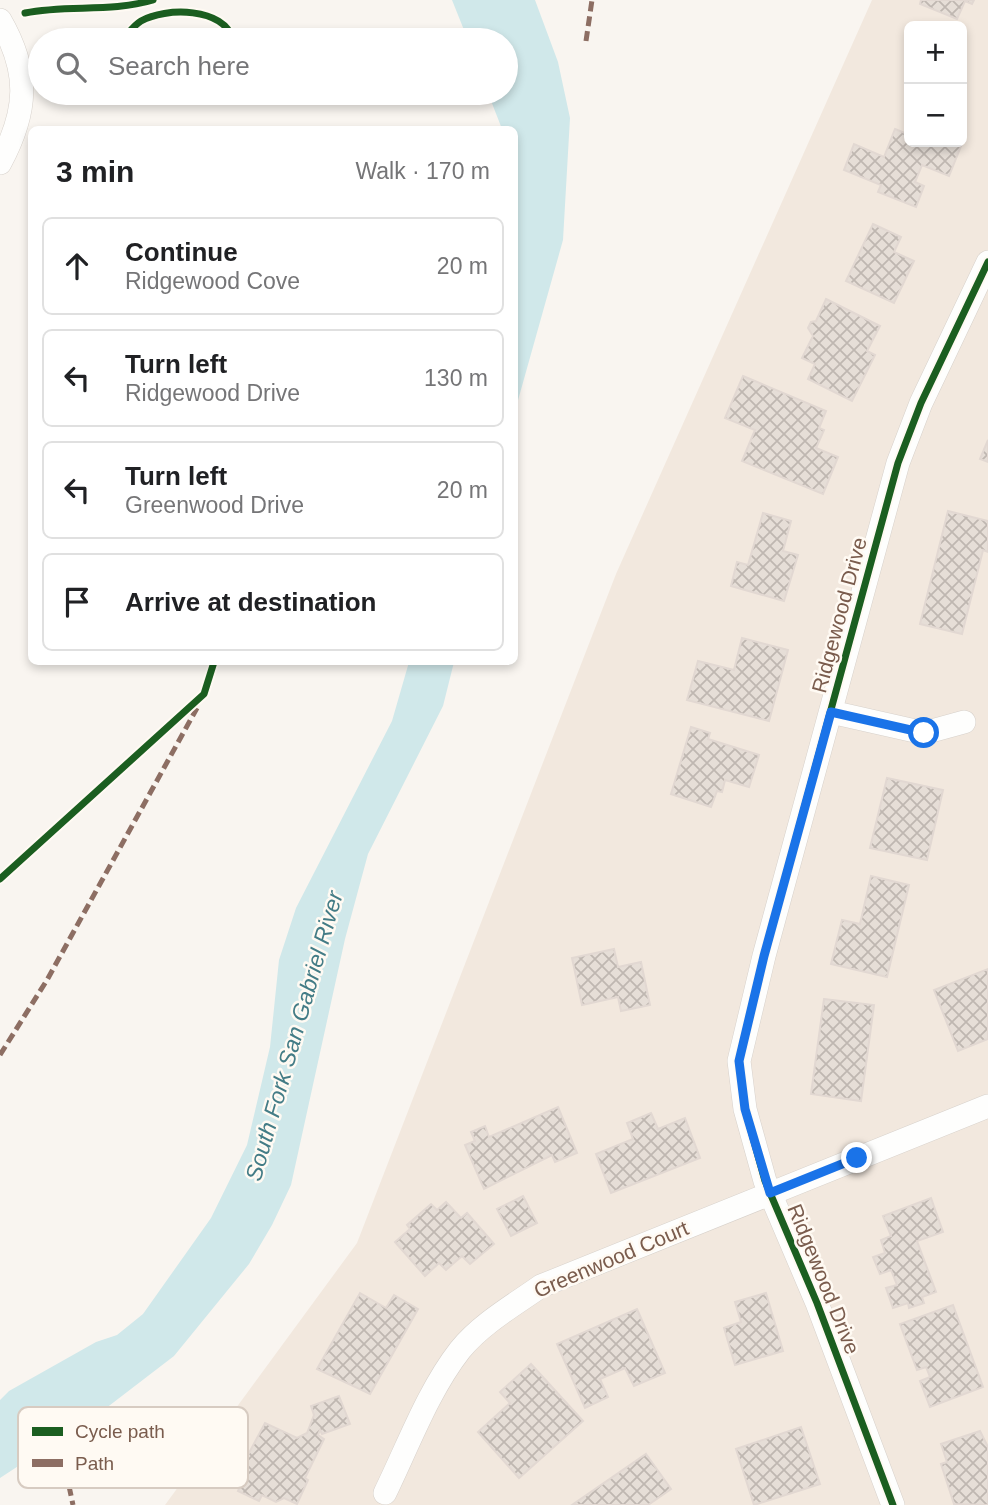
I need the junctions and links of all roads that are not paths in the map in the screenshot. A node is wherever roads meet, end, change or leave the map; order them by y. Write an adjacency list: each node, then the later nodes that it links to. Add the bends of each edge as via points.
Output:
1 (0, 20): 2 (street, via 17,56 22,99 18,125)
2 (0, 163)
3 (988, 262): 4 (street, Ridgewood Drive, via 921,402 898,463)
4 (831, 712): 5 (street, via 924,733); 7 (street, Ridgewood Drive, via 739,1061 745,1109)
5 (964, 722)
6 (988, 1106): 7 (street, Greenwood Court)
7 (770, 1193): 8 (street, Greenwood Court, via 541,1286 493,1320 461,1349); 9 (street, Ridgewood Drive, via 817,1303)
8 (386, 1493)
9 (892, 1505)

